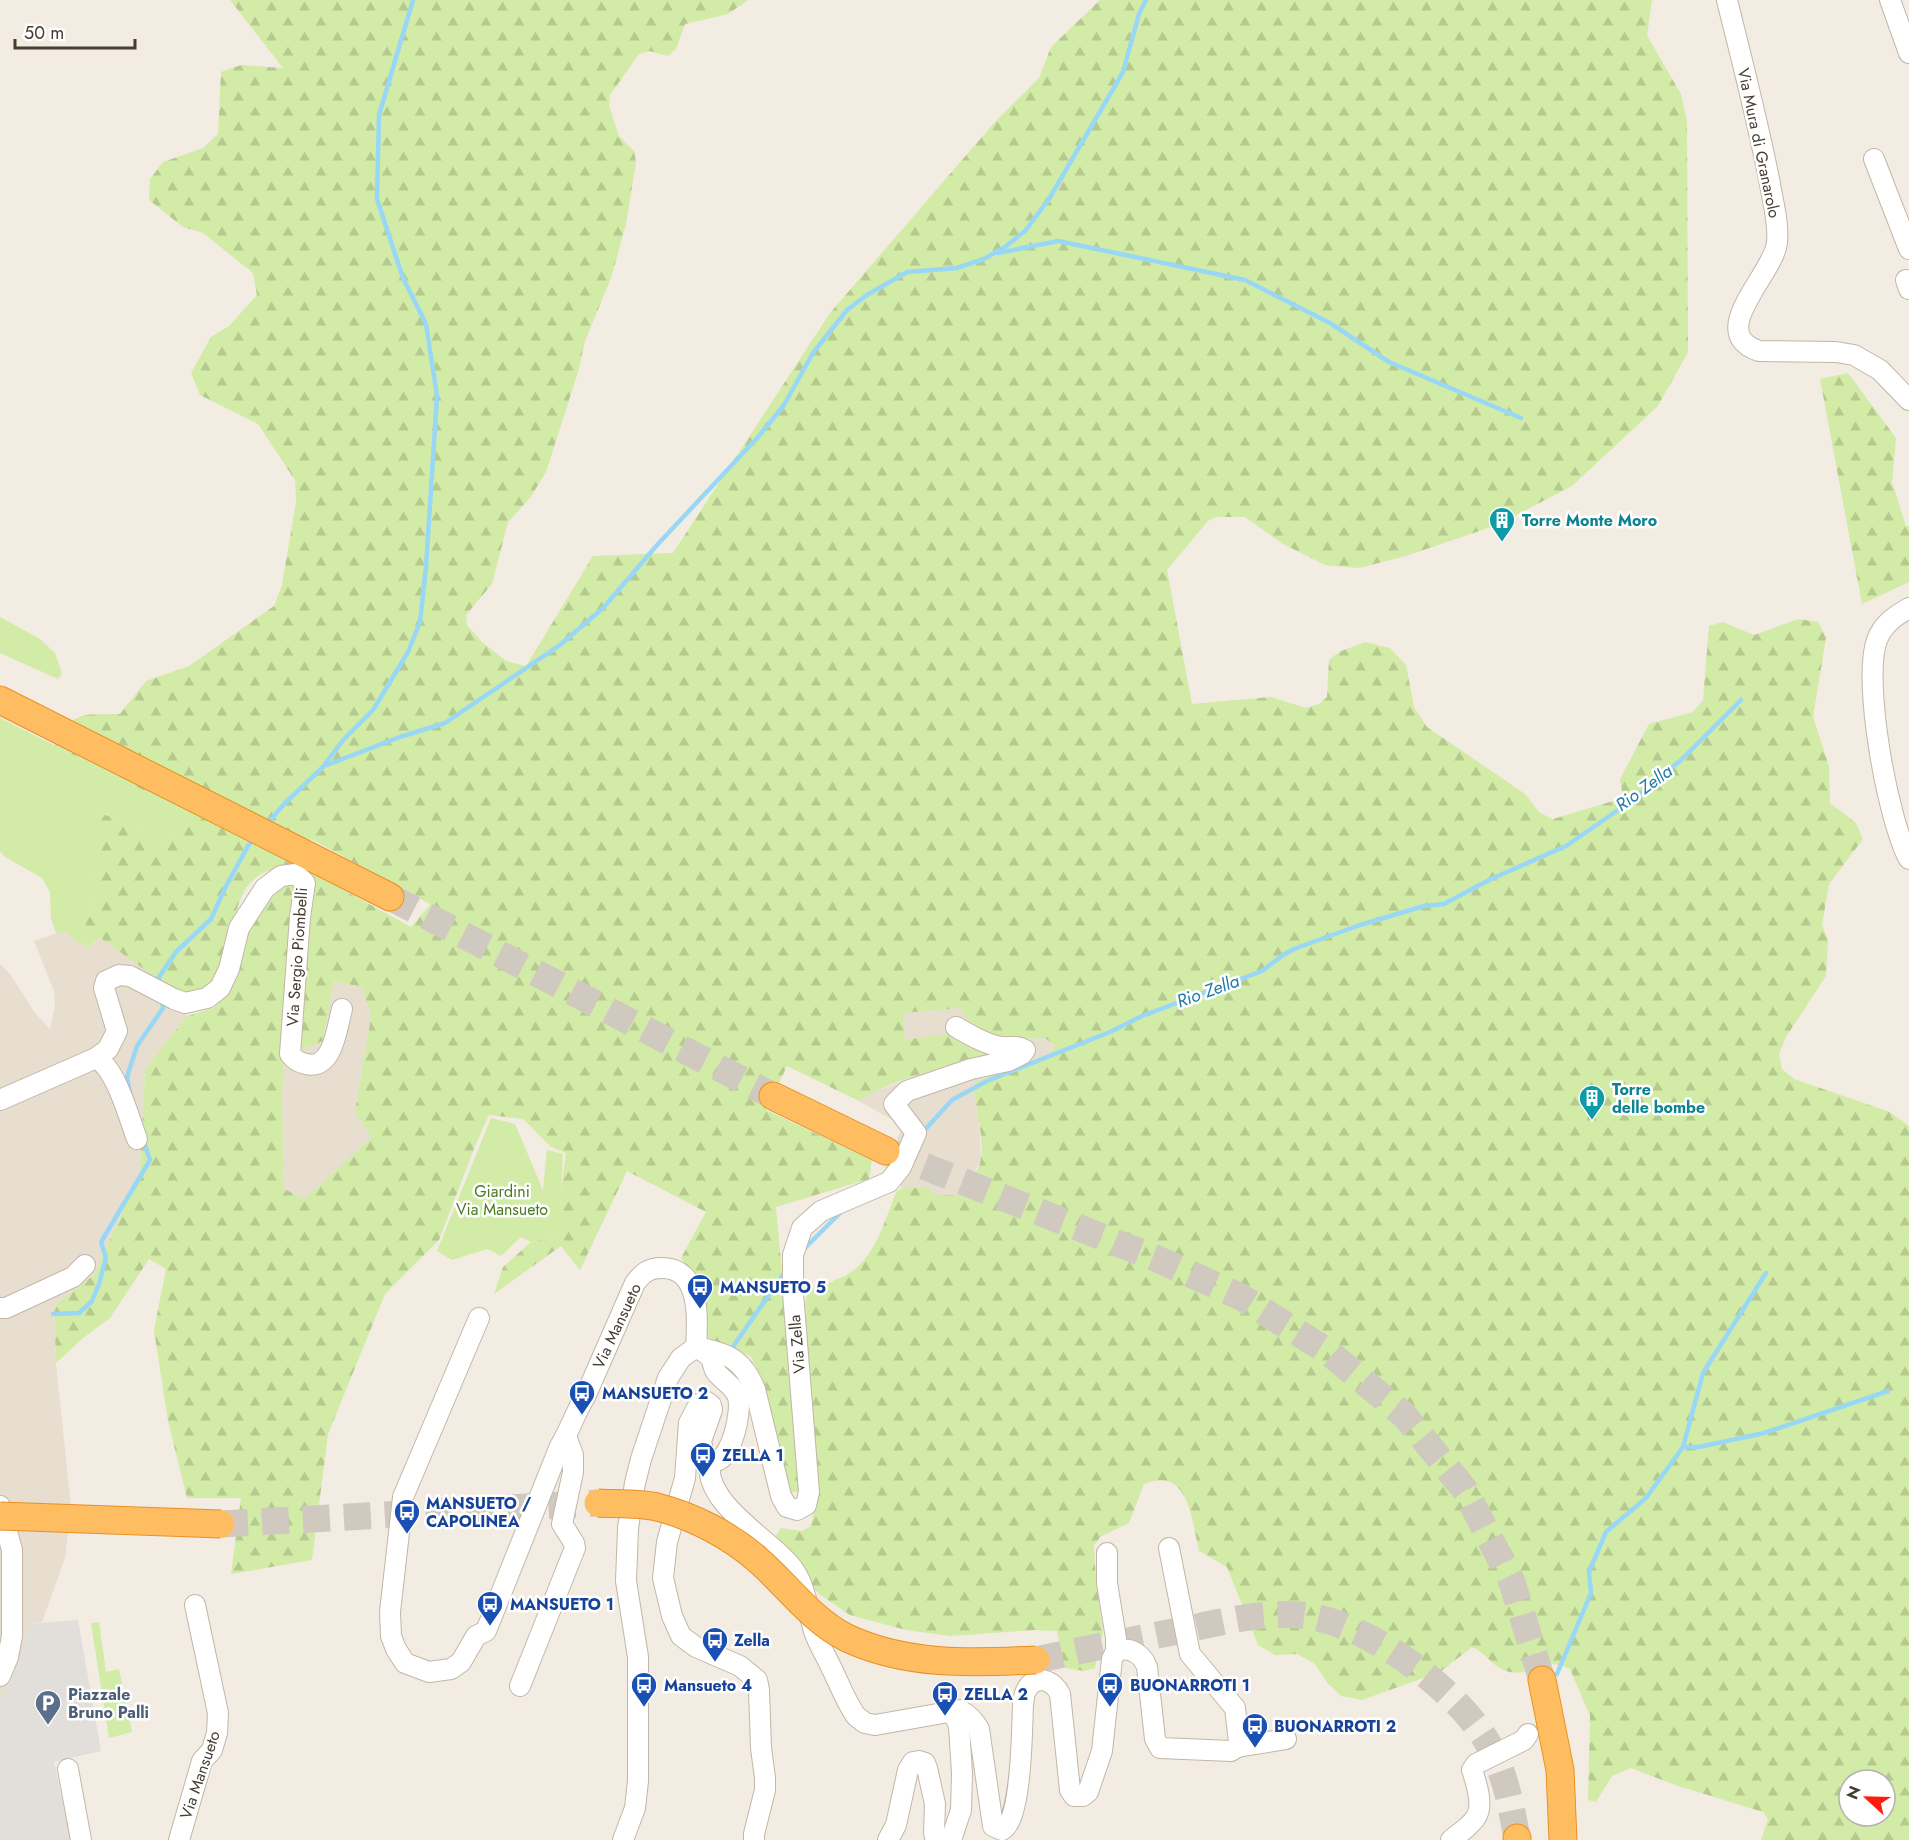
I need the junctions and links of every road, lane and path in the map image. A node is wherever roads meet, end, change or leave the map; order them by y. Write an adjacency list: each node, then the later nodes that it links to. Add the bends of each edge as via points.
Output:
1 (1727, 0): 6 (street, Via Mura di Granarolo, via 1764,154 1778,232 1776,252 1738,321 1742,342 1760,351 1854,355 1880,370)
2 (1890, 0): 3 (street)
3 (1909, 53)
4 (1874, 159): 5 (street)
5 (1909, 249)
6 (1909, 400)
7 (1909, 608): 9 (street, via 1882,629 1873,663 1875,723 1894,821)
8 (5, 703): 10 (highway)
9 (1909, 859)
10 (390, 897)
11 (342, 1010): 13 (street, Via Sergio Piombelli, via 329,1055 322,1063 296,1061 290,1054 305,883 296,874 280,876 264,888 250,909 239,928 220,988 207,998 185,1003 130,976 119,975 106,981 104,988 117,1031 108,1049)
12 (956, 1027): 21 (street, Via Zella, via 976,1039 1025,1050 1008,1061 907,1091 894,1104 916,1133 901,1167 890,1182 821,1211 802,1228 793,1255 809,1492 806,1504 796,1510 787,1507 781,1496 755,1389 741,1364 727,1355)
13 (96, 1058): 15 (street, Via Sergio Piombelli); 16 (street, via 111,1073)
14 (773, 1096): 17 (highway)
15 (0, 1100)
16 (137, 1139)
17 (886, 1151)
18 (85, 1265): 19 (street, via 72,1278)
19 (0, 1308)
20 (479, 1318): 22 (street, Via Mansueto, via 403,1497 390,1612 391,1636 405,1663 429,1672 452,1669 461,1662 476,1636 486,1630)
21 (696, 1347): 22 (street, Via Mansueto, via 692,1288 683,1275 669,1268 644,1271 635,1283); 23 (street, via 711,1358 715,1371 738,1397 729,1449 720,1460); 43 (street, via 681,1358 668,1378 639,1467 628,1528 626,1581 638,1657 638,1780 635,1808)
22 (566, 1436): 35 (street, via 573,1455 573,1472 562,1524 575,1548)
23 (711, 1460): 36 (street, via 710,1472 717,1491 739,1521 789,1564 802,1583 816,1636 856,1716 875,1725); 44 (street, via 705,1456 701,1441 712,1410 704,1402 697,1406 689,1423 686,1478 664,1555 663,1578 681,1636 696,1647 740,1666 757,1680 765,1790)
24 (598, 1503): 32 (highway, bridge, via 657,1507 727,1537 758,1560 816,1618 868,1647 962,1663)
25 (0, 1506): 33 (street, via 12,1550 12,1636)
26 (0, 1516): 27 (highway, bridge)
27 (221, 1524)
28 (1169, 1548): 39 (street, via 1190,1654 1235,1708)
29 (1107, 1553): 31 (street)
30 (195, 1605): 42 (street, Via Mansueto, via 218,1713 217,1733 212,1750 202,1761)
31 (1116, 1651): 36 (street, via 1109,1673 1102,1751 1092,1786 1083,1796 1074,1796 1070,1790 1058,1689 1044,1680 1026,1689 1017,1801 1009,1825 1002,1830 993,1826 979,1728 969,1715 960,1710); 39 (street, via 1136,1652 1145,1660 1155,1739 1160,1748 1231,1751)
32 (1036, 1660)
33 (0, 1676)
34 (1542, 1680): 49 (highway, via 1560,1770)
35 (520, 1686)
36 (950, 1711): 47 (street, via 958,1726 962,1773 961,1810)
37 (1528, 1734): 48 (street, via 1524,1740 1476,1764 1472,1770 1479,1808 1476,1818)
38 (1286, 1739): 39 (street)
39 (1237, 1747)
40 (68, 1769): 41 (street)
41 (81, 1840)
42 (179, 1840)
43 (623, 1840)
44 (754, 1840)
45 (888, 1840): 46 (street, via 896,1825 908,1770 913,1762 919,1761 927,1768 935,1804)
46 (936, 1840)
47 (951, 1840)
48 (1451, 1840)
49 (1563, 1840)

